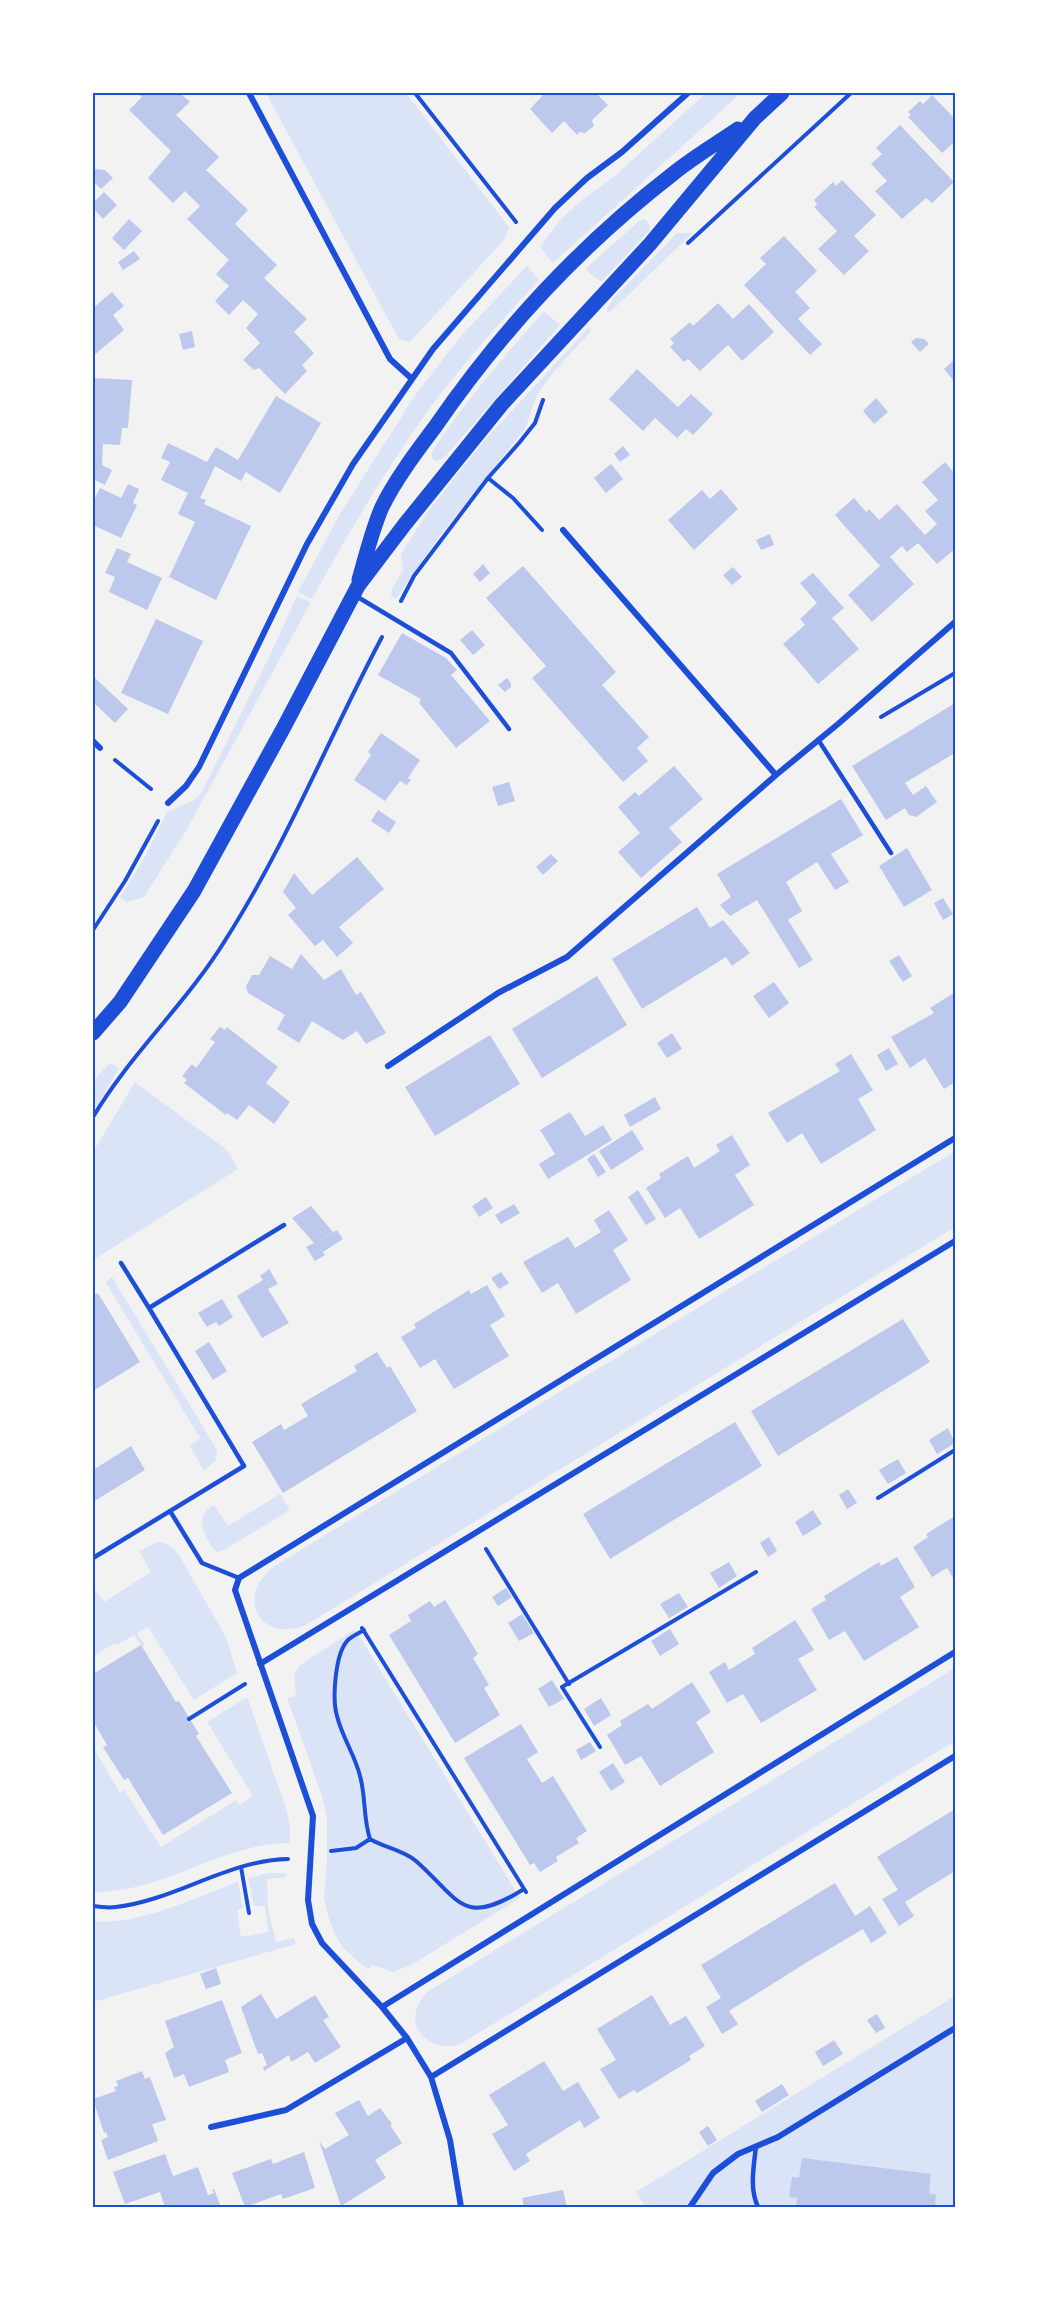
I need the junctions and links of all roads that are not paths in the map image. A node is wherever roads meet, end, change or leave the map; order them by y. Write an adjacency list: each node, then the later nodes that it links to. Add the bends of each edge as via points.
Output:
1 (249, 93): 5 (street, via 390,359)
2 (688, 93): 5 (street, via 587,178 528,238)
3 (782, 93): 4 (main road)
4 (755, 118): 7 (main road, via 650,244 502,404); 7 (main road, via 674,172 627,212 556,278 513,325 456,396 383,506)
5 (412, 379): 14 (street, via 353,464 290,577 199,767)
6 (563, 530): 13 (street)
7 (356, 590): 9 (lane, via 452,652); 16 (main road, via 195,891 126,993)
8 (955, 622): 11 (street)
9 (509, 729)
10 (93, 741): 12 (street)
11 (819, 741): 13 (street); 15 (lane)
12 (100, 748)
13 (776, 775): 17 (street, via 567,957 498,993)
14 (168, 802)
15 (891, 853)
16 (93, 1033)
17 (388, 1066)
18 (955, 1138): 25 (street)
19 (284, 1225): 22 (lane)
20 (955, 1241): 27 (street)
21 (121, 1263): 22 (lane)
22 (148, 1308): 23 (lane, via 244,1466)
23 (170, 1511): 24 (lane); 25 (lane, via 202,1563)
24 (93, 1558)
25 (239, 1578): 27 (street, via 235,1590)
26 (955, 1652): 29 (street)
27 (260, 1664): 29 (street, via 314,1816 308,1900 312,1924 322,1943)
28 (955, 1756): 32 (street)
29 (382, 2007): 31 (street)
30 (955, 2028): 34 (street, via 778,2137)
31 (407, 2038): 32 (street); 33 (street, via 286,2110)
32 (431, 2077): 35 (street, via 450,2140)
33 (211, 2127)
34 (756, 2146): 36 (street, via 713,2173); 37 (lane, via 753,2176)
35 (461, 2207)
36 (690, 2207)
37 (758, 2207)

